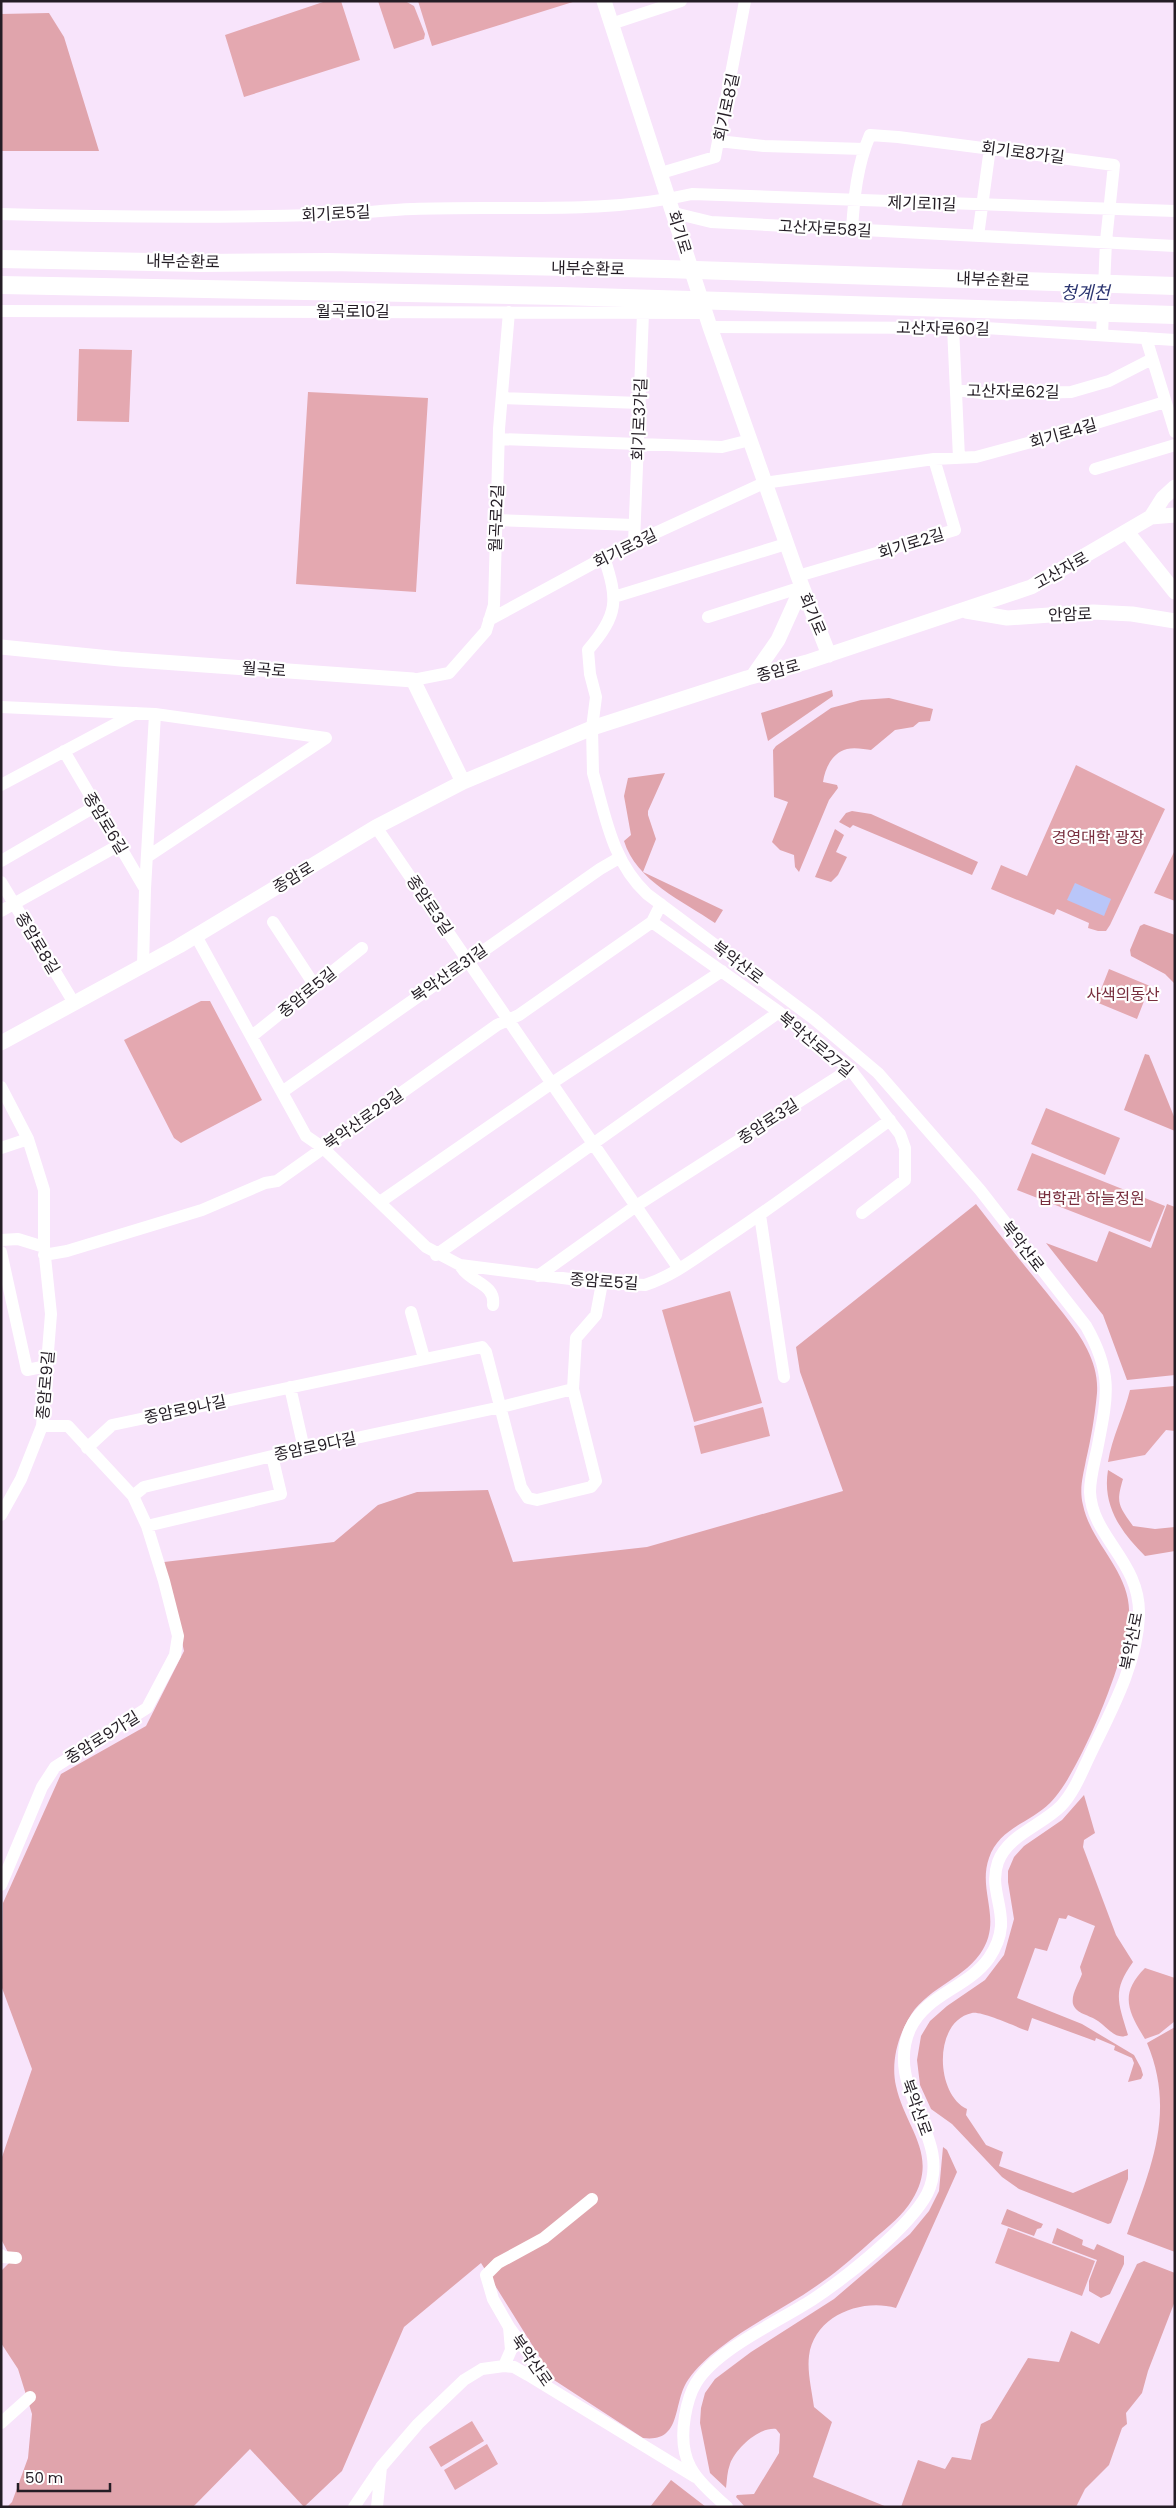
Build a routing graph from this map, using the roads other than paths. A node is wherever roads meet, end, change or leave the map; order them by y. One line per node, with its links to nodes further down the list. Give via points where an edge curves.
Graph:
1 (604, 1): 4 (main road, 회기로)
2 (681, 1): 4 (street)
3 (745, 1): 5 (street, 회기로8길)
4 (612, 24): 8 (main road, 회기로)
5 (718, 141): 6 (street, via 764,146); 8 (street, 회기로8길, via 715,157)
6 (864, 148): 7 (street, 회기로8가길, via 870,135); 9 (street)
7 (990, 148): 10 (street); 12 (street, 회기로8가길, via 1114,165)
8 (661, 173): 11 (main road, 회기로)
9 (854, 200): 10 (street, 제기로11길); 11 (street, 제기로11길, via 692,194); 15 (street)
10 (981, 205): 12 (street, 제기로11길); 16 (street)
11 (672, 206): 14 (street, 회기로5길, via 412,209 317,215 111,217); 15 (street, 고산자로58길, via 711,222); 26 (main road, 회기로)
12 (1109, 209): 13 (street, 제기로11길); 17 (street, 회기로8가길)
13 (1175, 211)
14 (1, 214)
15 (852, 230): 16 (street, 고산자로58길)
16 (978, 236): 17 (street, 고산자로58길)
17 (1106, 246): 18 (street, 고산자로58길); 28 (street, 회기로8가길)
18 (1175, 246)
19 (1, 258): 21 (highway, 내부순환로, via 656,269)
20 (1, 285): 25 (highway, 내부순환로, via 619,298)
21 (1175, 286)
22 (1, 311): 23 (street, 월곡로10길)
23 (509, 312): 24 (street, 월곡로10길); 33 (street, 월곡로2길)
24 (643, 313): 26 (street, 월곡로10길); 35 (street, 회기로3가길)
25 (1175, 315)
26 (708, 320): 27 (street, 고산자로60길); 38 (main road, 회기로)
27 (953, 327): 28 (street, 고산자로60길); 32 (street)
28 (1102, 332): 29 (street, 고산자로60길)
29 (1146, 338): 30 (street, 고산자로60길); 31 (street)
30 (1175, 340)
31 (1152, 359): 32 (street, 고산자로62길, via 1109,381 1068,392 988,394); 34 (street)
32 (956, 390): 41 (street)
33 (502, 398): 35 (street); 37 (street, 월곡로2길)
34 (1165, 402): 36 (street); 41 (street, 회기로4길, via 1057,435 976,457)
35 (640, 403): 39 (street, 회기로3가길)
36 (1175, 432)
37 (499, 439): 39 (street); 48 (street, 월곡로2길)
38 (750, 440): 39 (street, via 726,447); 44 (main road, 회기로)
39 (638, 444): 49 (street, 회기로3가길)
40 (1175, 444): 43 (street)
41 (959, 458): 42 (street, 회기로4길)
42 (934, 459): 44 (street, 회기로4길); 54 (street, 회기로2길, via 954,530)
43 (1095, 469)
44 (764, 483): 51 (street, 회기로3길); 52 (main road, 회기로)
45 (1175, 487): 47 (main road, 고산자로)
46 (1175, 515): 47 (main road, 고산자로)
47 (1151, 517): 50 (main road, 고산자로)
48 (496, 520): 49 (street); 59 (street, 월곡로2길, via 494,606)
49 (634, 525): 51 (street, 회기로3가길)
50 (1127, 532): 55 (main road); 57 (main road, 고산자로, via 1031,587)
51 (634, 543): 53 (street, 회기로3길)
52 (786, 544): 54 (main road, 회기로); 56 (street)
53 (604, 557): 56 (street); 59 (street, 회기로3길)
54 (800, 582): 58 (street); 62 (main road, 회기로); 63 (main road, via 778,640)
55 (1175, 592)
56 (614, 597): 68 (street, via 614,610 603,633 588,650 596,697)
57 (965, 611): 60 (main road, 안암로, via 1007,618 1093,612); 62 (main road, 종암로)
58 (708, 617)
59 (489, 620): 64 (street, 월곡로2길, via 486,631 449,673)
60 (1175, 621)
61 (1, 647): 64 (main road, 월곡로)
62 (829, 654): 63 (main road, 종암로)
63 (753, 676): 68 (main road, 종암로)
64 (413, 680): 70 (main road)
65 (1, 707): 66 (street)
66 (136, 713): 67 (street); 69 (street)
67 (156, 714): 75 (street); 75 (street, via 326,738)
68 (592, 728): 70 (main road, 종암로); 76 (street, 북악산로, via 593,774)
69 (64, 751): 71 (street); 72 (street, 종암로6길)
70 (463, 782): 73 (main road, 종암로)
71 (1, 785)
72 (96, 806): 74 (street, 종암로6길); 77 (street)
73 (376, 827): 85 (main road, 종암로); 87 (street, 종암로3길)
74 (119, 845): 79 (street, 종암로6길); 80 (street)
75 (147, 857): 79 (street)
76 (619, 858): 81 (street, 북악산로, via 635,883); 87 (street, 북악산로31길)
77 (1, 860)
78 (1, 882): 80 (street, 종암로8길)
79 (145, 889): 88 (street)
80 (14, 904): 82 (street); 91 (street, 종암로8길)
81 (660, 904): 84 (street); 144 (street, 북악산로, via 814,1019 878,1073 980,1190 1086,1326 1099,1351 1107,1387 1091,1480 1091,1501 1104,1530 1131,1573 1139,1618 1115,1703 1071,1794 1049,1816 1014,1840 999,1861 996,1884 1002,1917 995,1948 976,1972 928,2005 911,2028 905,2049 905,2072 908,2090 930,2144 933,2170 927,2193 902,2225 854,2269 827,2290 733,2349 702,2375 688,2401 684,2426 684,2447)
82 (1, 911)
83 (274, 922): 90 (street)
84 (652, 922): 89 (street, 북악산로27길); 93 (street, 북악산로29길, via 519,1015)
85 (196, 936): 88 (main road, 종암로); 94 (street, 종암로5길)
86 (362, 948): 90 (street, 종암로5길)
87 (468, 960): 93 (street, 종암로3길); 99 (street, 북악산로31길)
88 (143, 966): 91 (main road, 종암로)
89 (722, 971): 92 (street, 북악산로27길); 97 (street)
90 (315, 986): 94 (street, 종암로5길)
91 (74, 1003): 95 (main road, 종암로)
92 (779, 1012): 96 (street, 북악산로27길); 102 (street)
93 (508, 1019): 97 (street, 종암로3길); 103 (street, 북악산로29길)
94 (252, 1036): 99 (street, 종암로5길)
95 (1, 1043)
96 (850, 1069): 100 (street, 북악산로27길); 106 (street, 종암로3길)
97 (552, 1083): 102 (street, 종암로3길); 105 (street)
98 (1, 1087): 101 (street, 종암로9길)
99 (282, 1092): 103 (street, 종암로5길, via 306,1136)
100 (890, 1120): 107 (street, 북악산로27길, via 904,1142 905,1180); 108 (street, 종암로5길)
101 (28, 1139): 104 (street); 110 (street, 종암로9길, via 44,1190)
102 (593, 1144): 106 (street, 종암로3길); 112 (street)
103 (322, 1147): 105 (street, 종암로5길); 110 (street, 북악산로29길, via 277,1181 265,1182 202,1210 67,1251)
104 (1, 1148)
105 (380, 1202): 112 (street, 종암로5길)
106 (636, 1206): 114 (street, 종암로3길); 115 (street, 종암로3길)
107 (862, 1213)
108 (760, 1215): 114 (street, 종암로5길); 121 (street)
109 (1, 1240): 110 (street, via 18,1240)
110 (44, 1251): 120 (street, 종암로9길, via 51,1314)
111 (1, 1252): 120 (street, via 27,1370)
112 (436, 1254): 113 (street, 종암로5길)
113 (460, 1265): 115 (street, 종암로5길); 117 (street, 종암로5길, via 466,1274 492,1291)
114 (679, 1269): 116 (street, 종암로5길, via 645,1285)
115 (538, 1276): 116 (street, 종암로5길)
116 (602, 1283): 123 (street, via 596,1315 576,1338)
117 (494, 1305)
118 (411, 1312): 119 (street)
119 (424, 1358): 122 (street, 종암로9나길); 124 (street, 종암로9나길, via 484,1348)
120 (47, 1366): 125 (street, 종암로9길)
121 (784, 1377)
122 (290, 1387): 126 (street, 종암로9나길, via 112,1424); 127 (street)
123 (573, 1389): 124 (street, 종암로9다길); 124 (street, via 596,1474 596,1481 591,1487 537,1500 528,1498 520,1486)
124 (501, 1408): 127 (street, 종암로9다길)
125 (42, 1426): 126 (street, 종암로9가길, via 68,1426); 130 (street, 종암로9길, via 21,1479)
126 (87, 1448): 129 (street, 종암로9가길)
127 (304, 1449): 128 (street, 종암로9다길)
128 (272, 1456): 129 (street, 종암로9다길, via 144,1487); 131 (street, via 282,1494)
129 (133, 1496): 131 (street, 종암로9가길)
130 (2, 1513)
131 (147, 1526): 132 (street, 종암로9가길, via 178,1636 175,1655 148,1708 55,1766 42,1787)
132 (1, 1885)
133 (592, 2199): 136 (street, via 544,2238 498,2263 486,2275 493,2298)
134 (1, 2255): 135 (street)
135 (16, 2258)
136 (509, 2327): 137 (street, 북악산로); 139 (street, 북악산로)
137 (524, 2348): 138 (street, 북악산로); 139 (street, via 518,2346)
138 (531, 2359): 139 (street, via 530,2367); 140 (street, 북악산로)
139 (512, 2362): 140 (street); 143 (street, 북악산로, via 482,2368 464,2380 418,2424)
140 (547, 2386): 144 (street, 북악산로)
141 (30, 2397): 142 (street)
142 (2, 2422)
143 (381, 2467): 145 (street, 북악산로); 146 (street)
144 (694, 2477): 147 (street, 북악산로)
145 (354, 2507)
146 (377, 2507)
147 (727, 2507)

